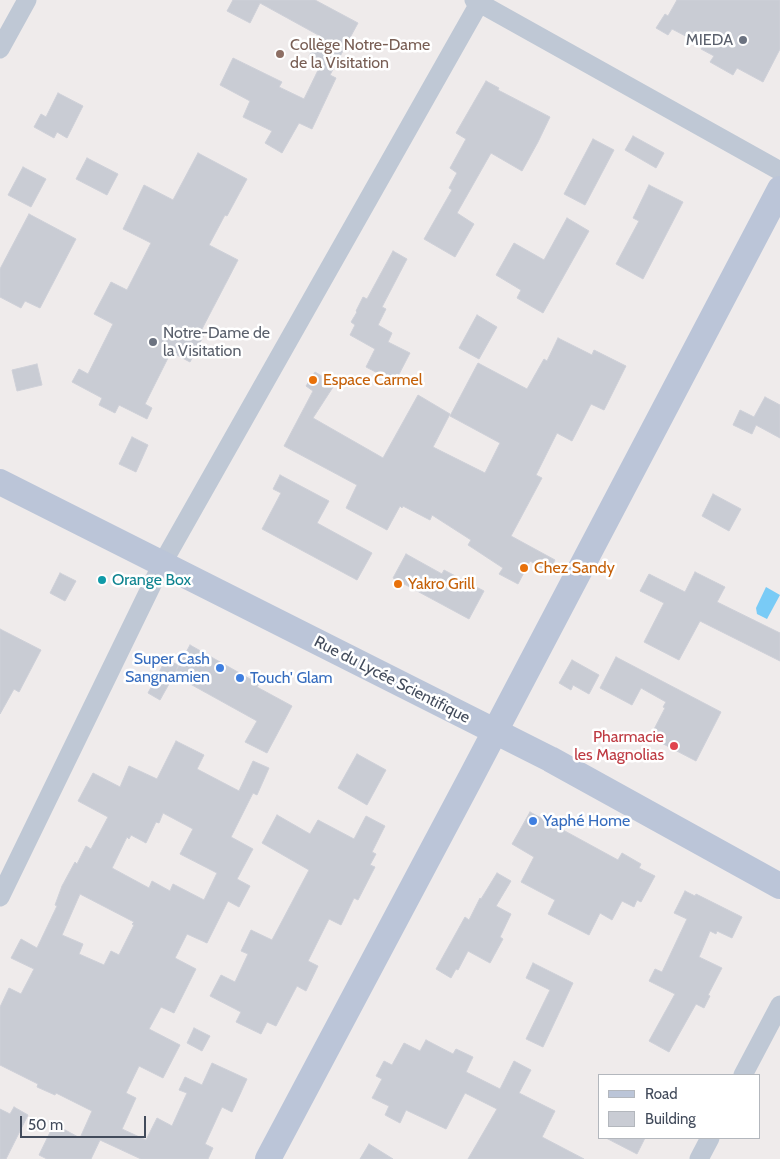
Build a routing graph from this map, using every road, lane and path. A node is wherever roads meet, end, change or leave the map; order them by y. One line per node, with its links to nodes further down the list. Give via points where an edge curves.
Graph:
1 (28, 0): 3 (street)
2 (478, 1): 4 (street); 7 (street)
3 (0, 49)
4 (780, 171)
5 (780, 189): 8 (street)
6 (0, 482): 7 (street, Rue du Lycée Scientifique)
7 (162, 564): 8 (street, Rue du Lycée Scientifique); 10 (street)
8 (495, 732): 9 (street, Rue du Lycée Scientifique); 14 (street)
9 (780, 886)
10 (0, 896)
11 (780, 1005): 12 (street)
12 (744, 1074)
13 (709, 1139): 15 (street)
14 (268, 1159)
15 (699, 1159)

